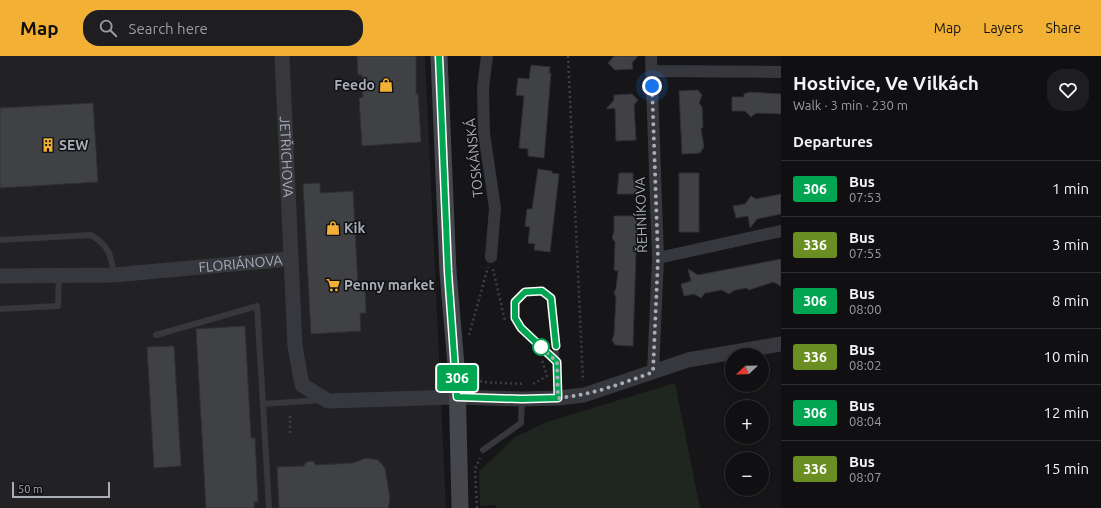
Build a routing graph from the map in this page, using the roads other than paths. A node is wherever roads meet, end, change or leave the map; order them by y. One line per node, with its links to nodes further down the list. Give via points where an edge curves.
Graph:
1 (282, 56): 11 (street, JETŘICHOVA)
2 (439, 56): 20 (main road, via 448,272)
3 (487, 56): 9 (street, TOSKÁNSKÁ, via 483,88 484,133 495,208)
4 (651, 56): 5 (street, ŘEHNÍKOVA)
5 (652, 71): 6 (street); 10 (street, ŘEHNÍKOVA)
6 (781, 72)
7 (781, 231): 10 (street)
8 (0, 240): 13 (lane, via 91,235 103,243 111,256)
9 (491, 257)
10 (658, 258): 19 (street, ŘEHNÍKOVA)
11 (290, 259): 13 (street, FLORIÁNOVA); 23 (street, FLORIÁNOVA, via 295,346 302,385)
12 (58, 275): 13 (street, FLORIÁNOVA); 14 (street, FLORIÁNOVA); 15 (lane, via 58,306)
13 (114, 275)
14 (0, 276)
15 (0, 309)
16 (156, 335): 24 (lane, via 257,306)
17 (781, 344): 19 (street, via 688,360)
18 (557, 362): 18 (lane, via 551,298 542,291 525,292 515,302 515,318 521,328); 21 (lane)
19 (653, 372): 21 (street, via 584,395)
20 (457, 397): 22 (street); 23 (street); 27 (main road)
21 (558, 398): 22 (street)
22 (522, 399): 25 (lane, via 521,423)
23 (327, 400): 24 (lane)
24 (263, 404): 26 (lane)
25 (483, 450)
26 (269, 508)
27 (460, 508)

